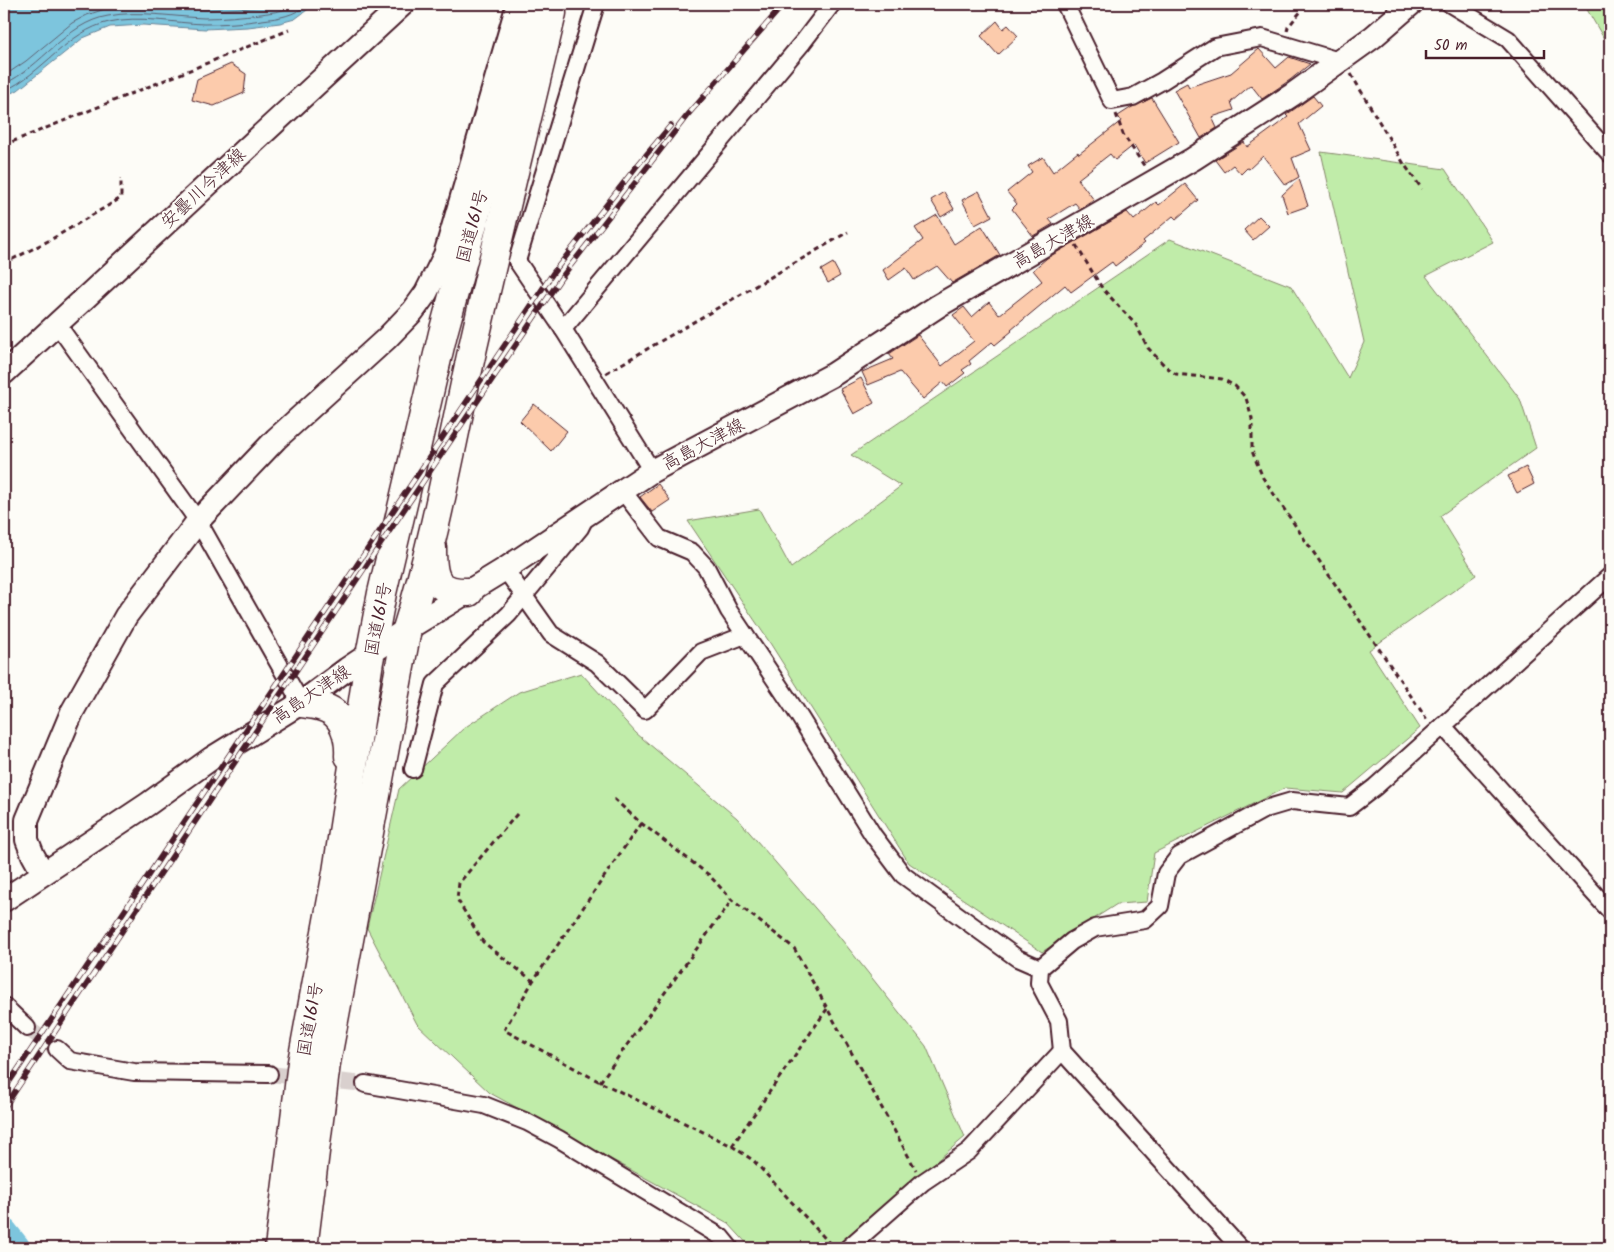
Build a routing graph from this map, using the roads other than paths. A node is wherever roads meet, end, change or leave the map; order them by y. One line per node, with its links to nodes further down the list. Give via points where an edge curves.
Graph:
1 (403, 4): 12 (main road, 安曇川今津線)
2 (518, 4): 18 (main road, via 445,255 426,293 386,339 276,439)
3 (539, 4): 20 (highway, 国道161号, via 490,158 446,324)
4 (554, 4): 19 (highway, 国道161号)
5 (596, 4): 13 (street, via 517,261)
6 (832, 4): 13 (street, via 804,42)
7 (1065, 4): 10 (street, via 1112,101 1133,97 1215,47 1262,38)
8 (1411, 4): 10 (main road, 高島大津線)
9 (1450, 4): 11 (street, via 1508,39)
10 (1339, 61): 15 (main road, 高島大津線, via 1292,95 1155,182 938,306 834,374)
11 (1610, 154)
12 (58, 324): 14 (main road, 安曇川今津線); 18 (street)
13 (564, 329): 15 (street)
14 (4, 373)
15 (652, 471): 16 (main road, 高島大津線)
16 (622, 490): 17 (main road, 高島大津線); 26 (street, via 659,538 692,552 706,567)
17 (586, 515): 21 (main road, 高島大津線); 23 (street, via 580,528)
18 (198, 521): 28 (street); 33 (main road, via 126,616 72,712 27,820 27,840)
19 (432, 534): 24 (highway, via 432,568 443,587 460,592); 25 (highway, 国道161号)
20 (388, 567): 25 (highway, via 401,590); 27 (highway, 国道161号)
21 (505, 569): 23 (street); 24 (main road, 高島大津線)
22 (1610, 576): 29 (street)
23 (524, 595): 26 (street, via 551,634 597,663 645,710 701,652); 30 (street, via 435,684)
24 (458, 598): 25 (highway, via 436,605); 27 (main road, 高島大津線)
25 (415, 602): 27 (highway, 国道161号)
26 (745, 635): 36 (street, via 873,835 904,875 1016,958)
27 (381, 656): 28 (main road, 高島大津線); 31 (highway, 国道161号); 32 (highway, via 349,834); 44 (highway, 国道161号, via 358,889 326,1063)
28 (301, 703): 31 (highway, via 328,708 346,729 349,752); 33 (main road, 高島大津線, via 212,758)
29 (1439, 729): 35 (street); 36 (street, via 1349,807 1292,802 1265,809 1178,856 1166,873 1160,906 1145,920 1095,928 1072,941)
30 (413, 769)
31 (346, 804): 32 (highway, 国道161号)
32 (336, 872): 43 (highway, 国道161号, via 302,1062)
33 (43, 873): 34 (main road, 高島大津線)
34 (4, 900)
35 (1610, 911)
36 (1040, 968): 40 (street, via 1039,983 1059,1021)
37 (4, 1006): 38 (street)
38 (27, 1028)
39 (57, 1049): 41 (street, via 70,1061 134,1072)
40 (1062, 1051): 46 (street, via 969,1152 923,1182); 47 (street)
41 (269, 1074)
42 (365, 1084): 45 (street, via 484,1105 527,1122 721,1237)
43 (279, 1248)
44 (303, 1248)
45 (730, 1248)
46 (848, 1248)
47 (1240, 1248)

